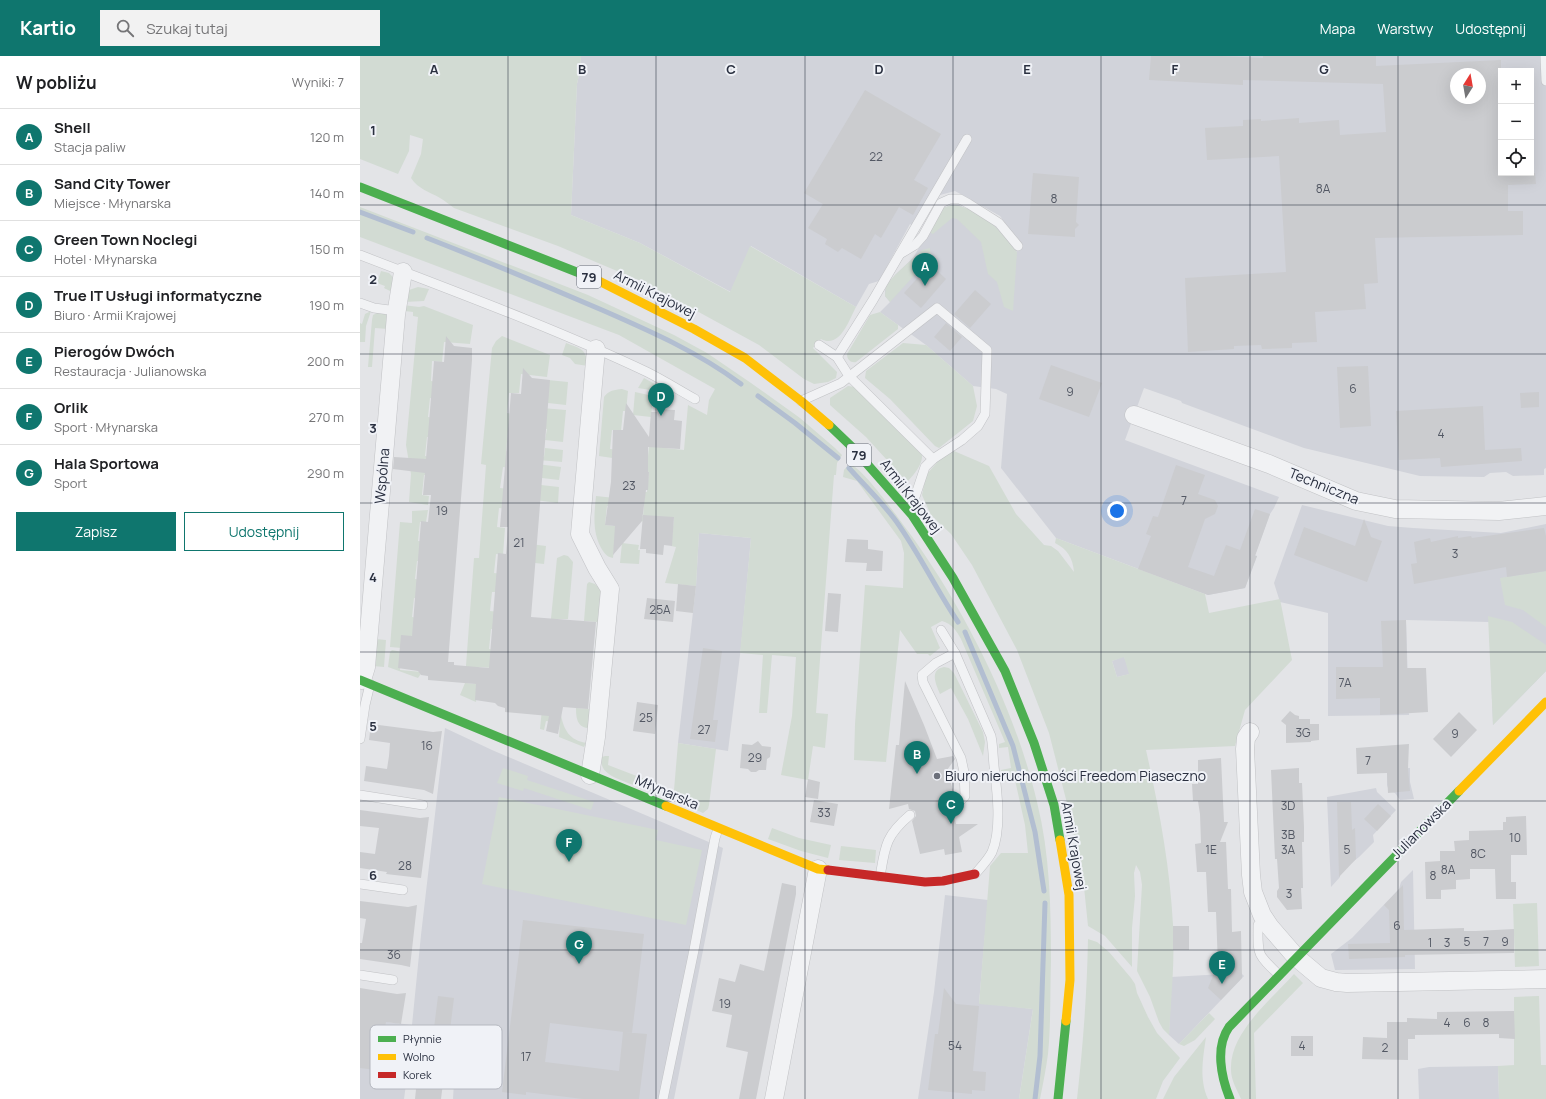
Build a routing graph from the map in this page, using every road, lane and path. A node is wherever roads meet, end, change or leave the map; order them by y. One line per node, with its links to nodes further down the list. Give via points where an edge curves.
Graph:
1 (1545, 56): 2 (lane)
2 (1546, 81)
3 (967, 139): 7 (lane)
4 (360, 187): 16 (main road, Armii Krajowej / 79, via 598,280 745,358)
5 (1018, 246): 7 (lane, via 999,223 960,199 950,199 941,203 915,245)
6 (360, 255): 8 (lane)
7 (899, 255): 13 (lane)
8 (403, 272): 10 (street, Wspólna); 12 (lane)
9 (360, 303): 10 (lane)
10 (397, 311): 23 (street, Wspólna)
11 (819, 345): 13 (lane)
12 (596, 349): 15 (lane, via 649,373); 27 (street, via 580,534 610,589)
13 (837, 357): 14 (lane)
14 (849, 376): 16 (lane, via 829,389); 18 (lane); 18 (lane, via 937,308 987,350 985,414 978,426)
15 (695, 399)
16 (800, 401): 20 (main road, Armii Krajowej / 79, via 853,448)
17 (1134, 415): 19 (street, Techniczna, via 1269,464 1356,501 1403,509 1499,510)
18 (933, 459): 20 (lane, via 921,476)
19 (1546, 506)
20 (912, 515): 46 (main road, Armii Krajowej / 79, via 953,578 1005,671 1034,743 1054,805 1069,895 1070,980)
21 (942, 630): 22 (lane)
22 (955, 654): 30 (lane, via 936,663 922,675 964,772 965,796); 34 (lane, via 991,736 994,749 997,828 992,851)
23 (364, 681): 26 (lane, via 365,705); 27 (main road, Młynarska)
24 (1546, 702): 39 (main road, Julianowska)
25 (1250, 732): 38 (street, via 1244,749 1251,875 1256,902)
26 (360, 739)
27 (590, 775): 32 (main road, Młynarska)
28 (360, 795): 29 (lane)
29 (423, 805)
30 (951, 806)
31 (910, 815): 35 (lane, via 888,839)
32 (718, 829): 33 (main road, Młynarska); 44 (lane, via 714,838)
33 (818, 869): 35 (main road, Młynarska); 45 (street)
34 (975, 874): 35 (main road, Młynarska, via 926,882)
35 (880, 877)
36 (360, 884): 37 (lane)
37 (404, 890)
38 (1265, 920): 39 (street); 40 (lane, via 1258,925 1258,952)
39 (1296, 957): 40 (main road, Julianowska); 42 (street, via 1321,978 1347,983)
40 (1279, 974): 47 (main road, Julianowska, via 1233,1022 1225,1034 1221,1052 1221,1076)
41 (360, 975): 43 (lane)
42 (1546, 979)
43 (392, 980)
44 (663, 1099)
45 (774, 1099)
46 (1058, 1099)
47 (1230, 1099)

